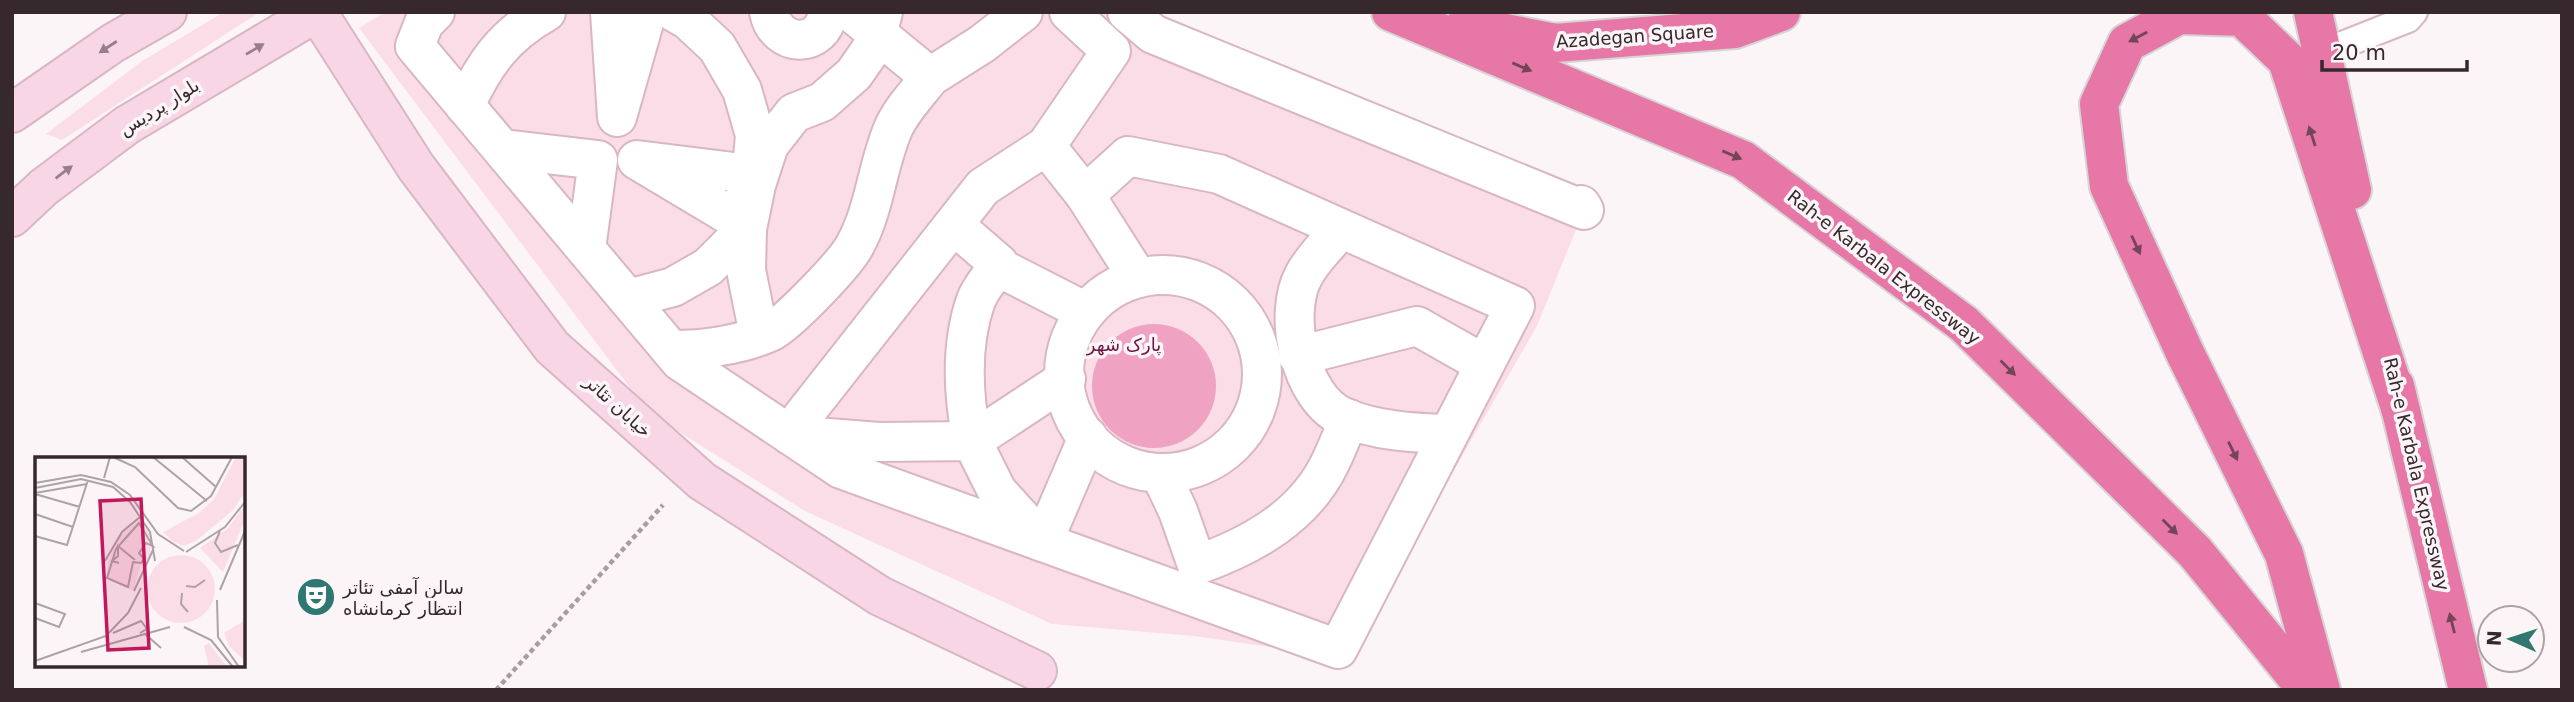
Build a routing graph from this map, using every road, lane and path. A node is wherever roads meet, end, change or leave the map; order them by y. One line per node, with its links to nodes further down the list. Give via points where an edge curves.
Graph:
1 (167, 12): 22 (street, one-way to 22, via 113,43)
2 (317, 12): 31 (street, بلوار پردیس, one-way to 2, via 127,125); 57 (street, خیابان تئاتر, via 416,167 552,347)
3 (435, 12): 21 (street, via 424,23 415,46)
4 (546, 12): 21 (street, via 505,41 480,73)
5 (610, 12): 23 (street)
6 (647, 12): 23 (street)
7 (674, 12): 28 (street, via 717,47 742,90 755,135)
8 (769, 12): 9 (street, via 774,28 800,40 818,33)
9 (828, 12)
10 (1023, 12): 20 (street)
11 (1069, 12): 24 (street, via 1111,51)
12 (1128, 12): 30 (street, via 1153,34 1584,210)
13 (1391, 12): 63 (highway, Rah-e Karbala Expressway, one-way to 63, via 1743,160 1964,324 2195,552)
14 (1405, 12): 15 (highway, Azadegan Square, via 1555,43 1735,29)
15 (1781, 12)
16 (2312, 12): 19 (highway, Rah-e Karbala Expressway)
17 (2414, 12): 19 (lane, via 2409,19)
18 (871, 19): 20 (street); 44 (street, via 874,45 854,74 822,102 794,113 769,145 747,229 746,270)
19 (2322, 53): 51 (highway, Rah-e Karbala Expressway)
20 (930, 76): 44 (street, via 894,126 855,246 826,282 772,332)
21 (466, 106): 25 (street)
22 (12, 113)
23 (617, 118): 26 (street, via 595,132 592,148); 27 (street, via 631,124 640,137)
24 (1046, 146): 29 (street); 33 (street, via 983,187)
25 (502, 149): 26 (street); 35 (street)
26 (597, 160): 27 (street, via 615,170); 35 (street)
27 (637, 160): 28 (street); 32 (street)
28 (750, 174): 32 (street)
29 (1085, 195): 34 (street, via 1128,156 1219,174); 39 (street)
30 (1581, 205)
31 (12, 217)
32 (739, 220): 40 (street, via 735,240 708,267 673,287)
33 (955, 226): 36 (street); 54 (street)
34 (1341, 229): 37 (street); 38 (street)
35 (586, 248): 40 (street)
36 (998, 267): 41 (street); 56 (street, via 977,298 968,333 965,390)
37 (1438, 272): 43 (street); 47 (street, via 1515,306)
38 (1303, 275): 42 (street); 46 (street, via 1294,314)
39 (1138, 278): 41 (street, via 1115,286); 42 (street, via 1179,275 1209,285 1235,304)
40 (628, 299): 45 (street)
41 (1086, 312): 48 (street, via 1073,333 1064,365)
42 (1245, 320): 49 (street, via 1255,332 1262,365)
43 (1417, 326): 46 (street); 47 (street)
44 (760, 335): 45 (street, via 730,344)
45 (671, 350): 54 (street, via 680,362)
46 (1298, 356): 50 (street)
47 (1484, 364): 53 (street)
48 (1066, 379): 55 (street, via 1066,397); 56 (street)
49 (1260, 390): 50 (street); 58 (street, via 1245,430 1222,454 1193,469)
50 (1315, 391): 52 (street)
51 (2401, 411): 64 (highway, one-way to 64, via 2287,60 2242,17 2179,15 2127,43 2099,104 2109,186 2284,554); 65 (highway, Rah-e Karbala Expressway, one-way to 51)
52 (1349, 419): 53 (street); 60 (street, via 1309,496 1279,525)
53 (1448, 434): 60 (street, via 1338,649)
54 (790, 435): 56 (street, via 879,442); 59 (street, via 841,469)
55 (1088, 437): 58 (street, via 1100,451 1129,467); 59 (street)
56 (972, 441): 59 (street, via 997,491)
57 (692, 473): 61 (street, خیابان تئاتر, via 880,596); 62 (path)
58 (1160, 473): 60 (street, via 1178,511)
59 (1043, 542): 60 (street)
60 (1201, 583)
61 (1037, 671)
62 (496, 690)
63 (2307, 690)
64 (2321, 690)
65 (2469, 690)

